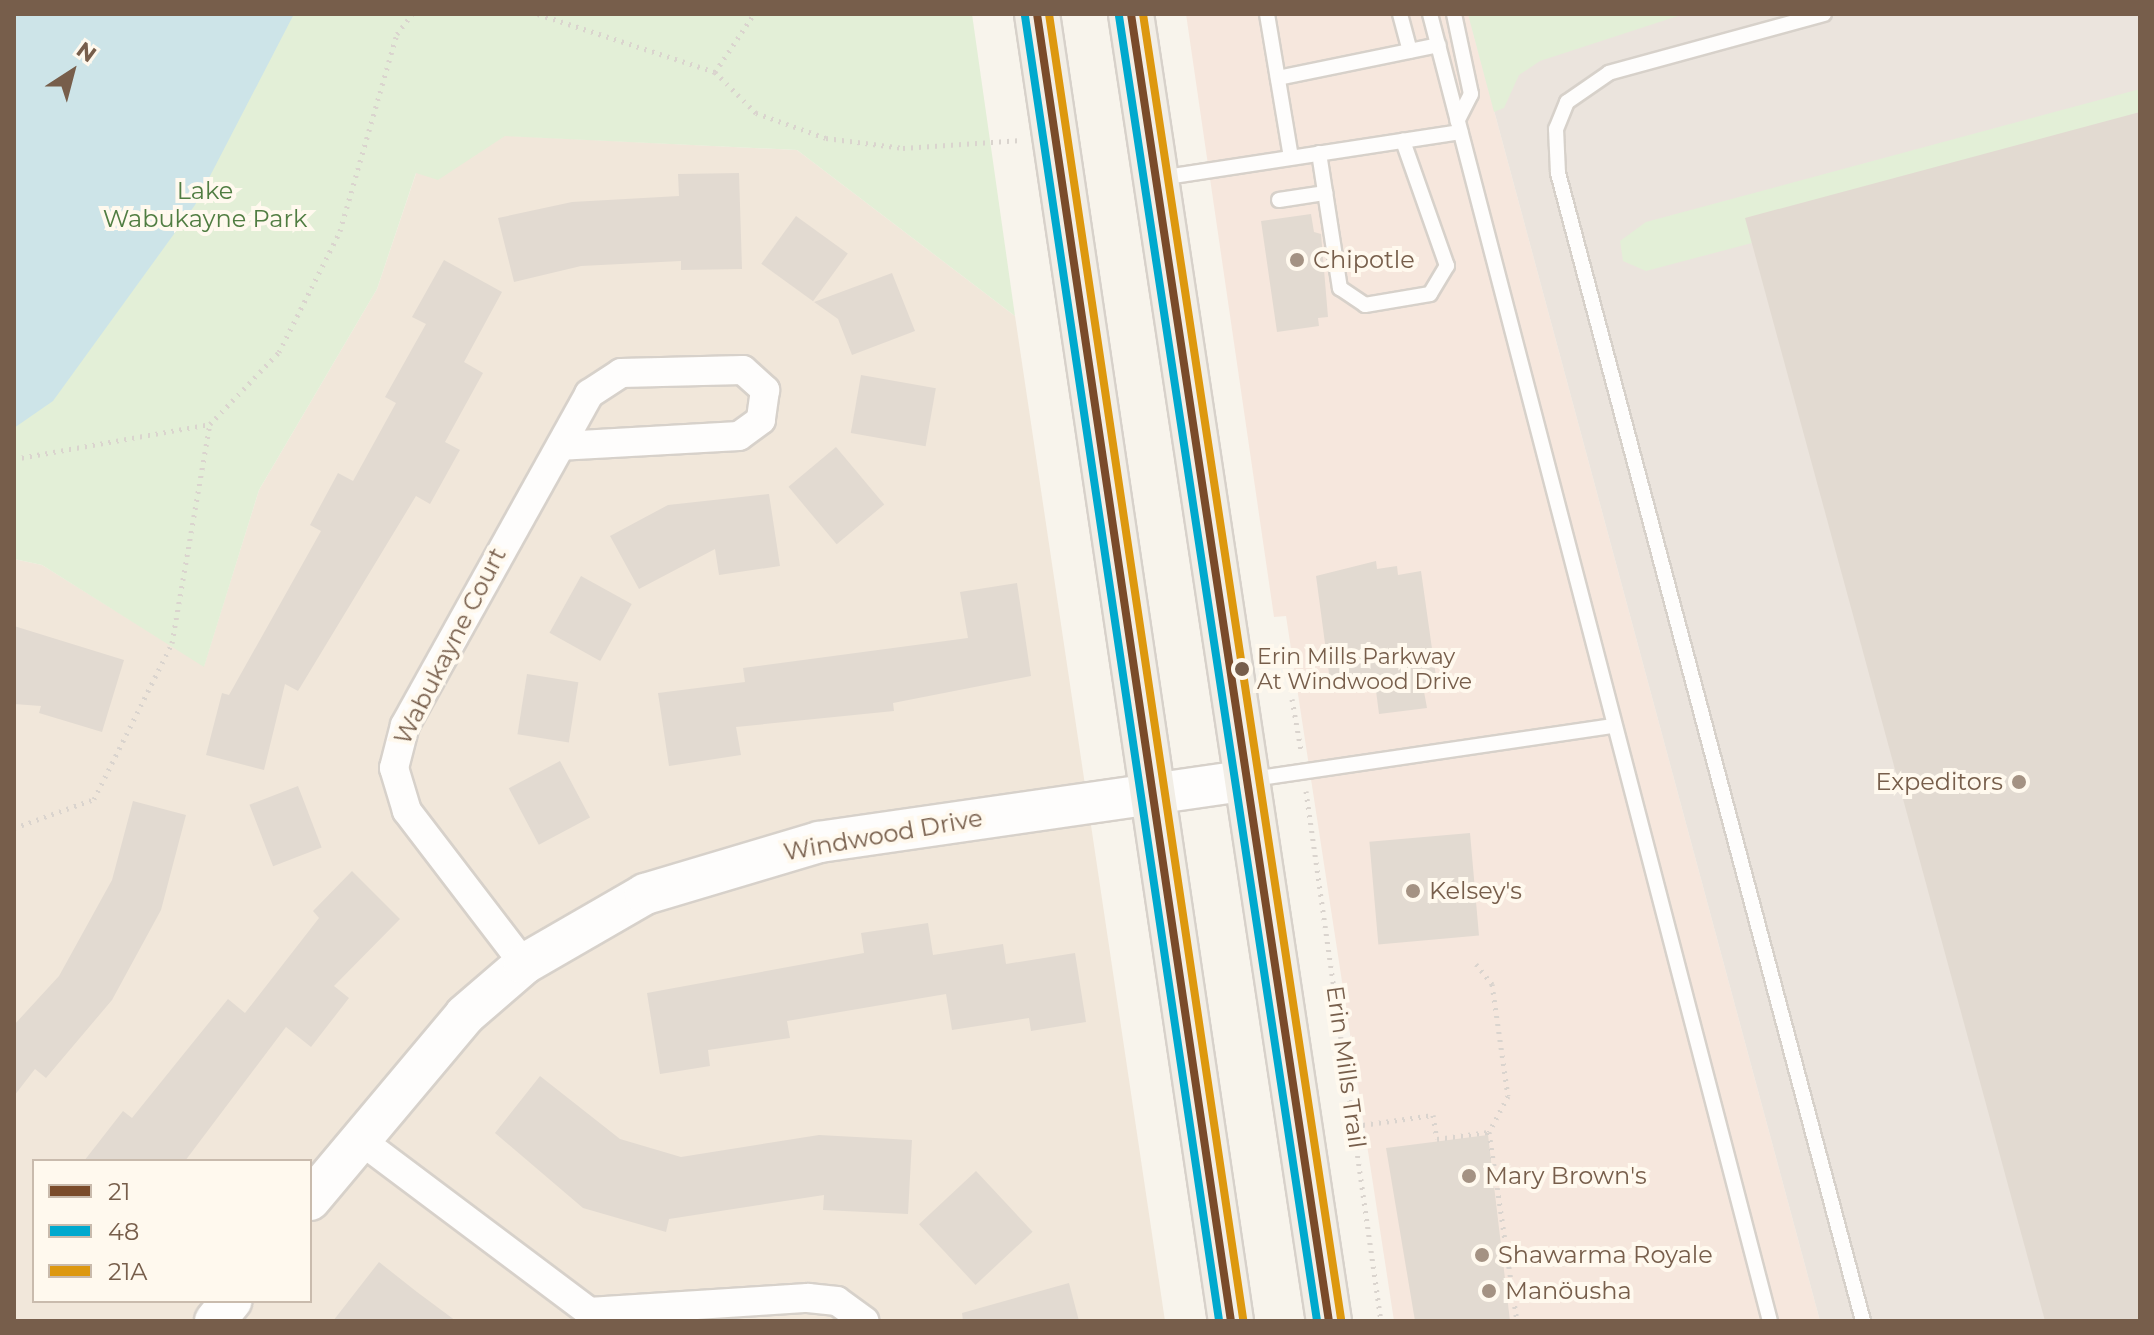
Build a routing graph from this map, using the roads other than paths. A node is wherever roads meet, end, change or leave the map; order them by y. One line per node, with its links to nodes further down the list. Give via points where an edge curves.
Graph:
1 (1037, 14): 21 (main road)
2 (1131, 14): 15 (main road)
3 (1267, 14): 10 (lane)
4 (1400, 14): 9 (lane)
5 (1430, 14): 8 (lane)
6 (1454, 14): 11 (lane, via 1471,94)
7 (1824, 14): 31 (lane, via 1609,73 1567,102 1556,129 1558,173)
8 (1439, 45): 9 (lane); 11 (lane)
9 (1410, 51): 10 (lane)
10 (1278, 78): 14 (lane)
11 (1459, 126): 12 (lane); 19 (lane)
12 (1403, 141): 13 (lane); 16 (lane, via 1413,184 1444,248 1443,283 1430,294 1365,305 1351,299 1340,288)
13 (1319, 153): 14 (lane); 16 (lane)
14 (1291, 157): 15 (lane)
15 (1156, 178): 20 (main road)
16 (1325, 193): 17 (lane)
17 (1279, 200)
18 (562, 446): 18 (street, Wabukayne Court, via 739,436 761,420 765,390 743,370 621,373 589,394); 22 (street, Wabukayne Court, via 405,725 394,768 407,811)
19 (1613, 726): 20 (lane); 30 (lane)
20 (1247, 780): 21 (street, Windwood Drive); 29 (main road)
21 (1152, 793): 22 (street, Windwood Drive, via 819,842 708,871 645,894); 28 (main road)
22 (524, 964): 23 (street, Windwood Drive, via 437,1043)
23 (359, 1139): 24 (street, Windwood Drive); 27 (street, via 589,1312 808,1298 837,1301)
24 (312, 1198)
25 (229, 1303): 26 (street)
26 (215, 1321)
27 (865, 1321)
28 (1231, 1321)
29 (1329, 1321)
30 (1770, 1321)
31 (1863, 1321)

